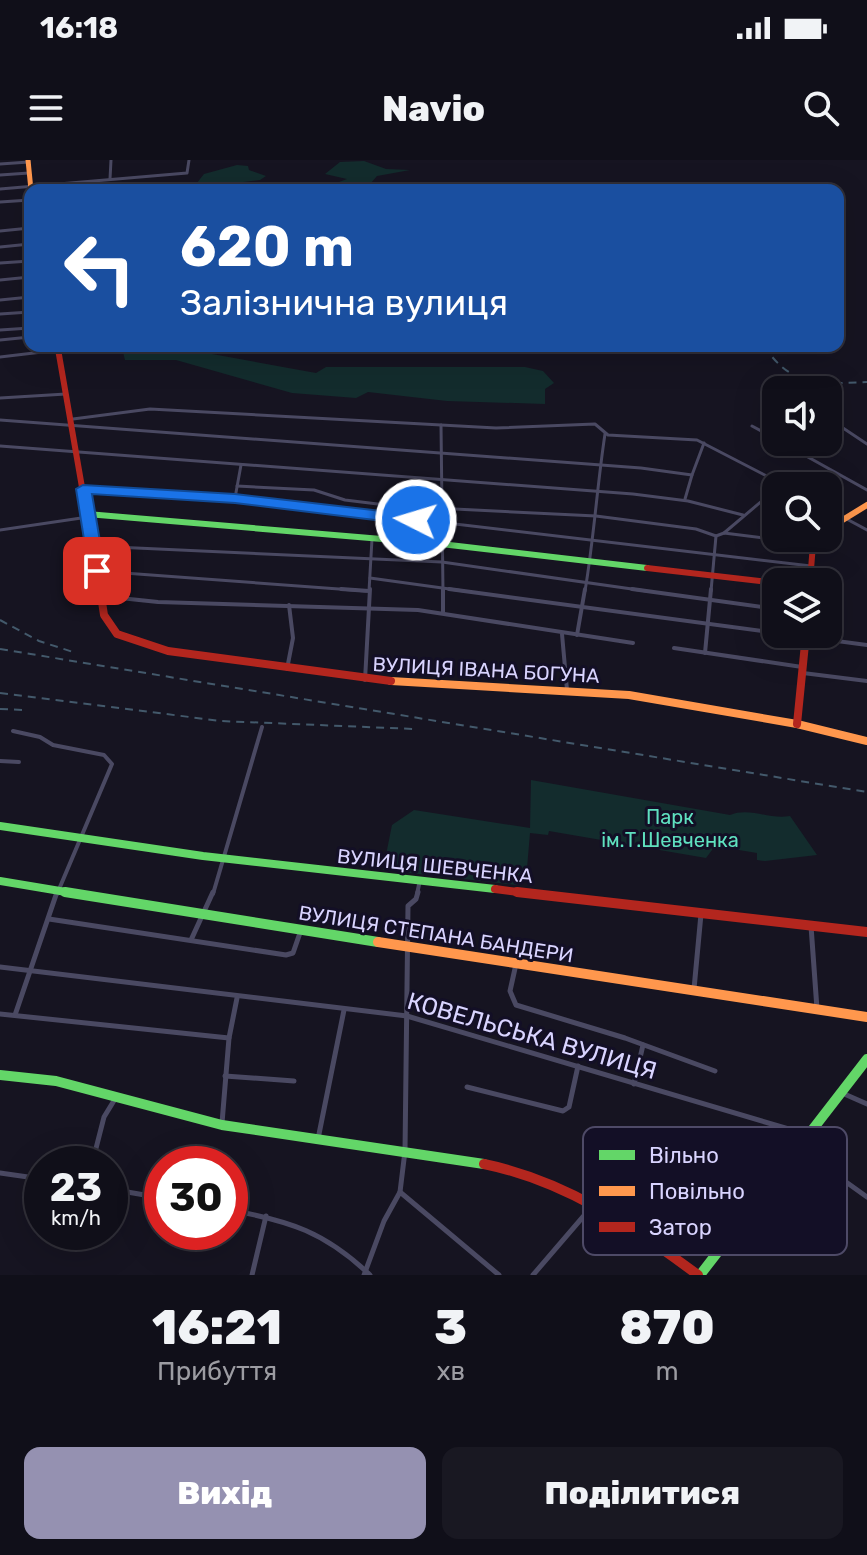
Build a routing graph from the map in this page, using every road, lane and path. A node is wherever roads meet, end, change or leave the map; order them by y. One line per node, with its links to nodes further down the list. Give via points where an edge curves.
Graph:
1 (111, 160): 7 (street)
2 (189, 160): 7 (street, via 187,173)
3 (28, 161): 4 (street); 5 (street)
4 (0, 164)
5 (29, 173): 6 (street); 8 (street)
6 (0, 175)
7 (110, 179): 9 (street)
8 (30, 184)
9 (66, 184)
10 (24, 188): 11 (street)
11 (0, 189)
12 (24, 200): 13 (street)
13 (0, 202)
14 (24, 229): 15 (street)
15 (0, 231)
16 (24, 245): 17 (street)
17 (0, 247)
18 (24, 261): 19 (street)
19 (0, 263)
20 (24, 278): 21 (street)
21 (0, 280)
22 (24, 298): 23 (street)
23 (0, 300)
24 (24, 312): 25 (street)
25 (0, 314)
26 (24, 328): 27 (street)
27 (0, 330)
28 (24, 338): 29 (street)
29 (0, 340)
30 (32, 352): 32 (street)
31 (59, 352): 33 (street)
32 (0, 357)
33 (66, 394): 34 (street); 36 (street)
34 (0, 398)
35 (0, 420): 36 (street)
36 (73, 422): 37 (street, via 150,409); 45 (street); 46 (street)
37 (441, 425): 41 (street, via 595,424); 46 (street)
38 (752, 426): 40 (street)
39 (842, 429): 43 (street)
40 (762, 432)
41 (605, 434): 42 (street); 49 (street)
42 (704, 443): 50 (street); 51 (street)
43 (867, 444)
44 (0, 446): 45 (street)
45 (79, 452): 48 (street); 54 (street)
46 (439, 453): 49 (street); 52 (street)
47 (805, 456): 55 (street)
48 (241, 465): 52 (street); 53 (street)
49 (600, 465): 50 (street); 56 (street)
50 (692, 475): 58 (street)
51 (762, 475)
52 (439, 477): 56 (street); 61 (street)
53 (237, 486): 57 (street); 61 (street, via 314,490 358,502)
54 (83, 489): 57 (street); 62 (street)
55 (867, 490)
56 (596, 492): 58 (street); 64 (street)
57 (235, 498): 66 (street)
58 (685, 499): 63 (street)
59 (762, 500): 63 (street)
60 (867, 505): 65 (street)
61 (440, 509): 64 (street); 66 (street)
62 (88, 515): 67 (street); 72 (street); 75 (street)
63 (743, 515): 69 (street)
64 (596, 516): 70 (street); 73 (street)
65 (844, 517): 68 (street)
66 (440, 522): 73 (street); 74 (street)
67 (0, 530)
68 (867, 530)
69 (724, 533): 70 (street); 71 (street)
70 (716, 536): 77 (street)
71 (762, 536)
72 (372, 539): 74 (street); 78 (street)
73 (594, 539): 77 (street); 79 (street)
74 (441, 544): 79 (street); 80 (street)
75 (93, 546): 78 (street); 82 (street)
76 (814, 552): 81 (street)
77 (714, 554): 81 (street); 83 (street)
78 (370, 557): 80 (street); 84 (street)
79 (590, 560): 83 (street); 86 (street)
80 (442, 562): 86 (street); 87 (street)
81 (811, 566)
82 (97, 571): 88 (street); 89 (street)
83 (712, 576): 85 (street); 90 (street)
84 (370, 578): 87 (street); 88 (street)
85 (762, 581)
86 (586, 582): 90 (street); 94 (street)
87 (441, 588): 94 (street); 95 (street)
88 (369, 591): 92 (street)
89 (101, 596): 91 (street); 106 (street, ВУЛИЦЯ ІВАНА БОГУНА, via 108,625 117,634 168,651)
90 (710, 600): 93 (street); 96 (street)
91 (289, 605): 92 (street); 106 (street, via 293,638)
92 (369, 607): 95 (street); 108 (street)
93 (762, 607)
94 (582, 608): 96 (street); 99 (street)
95 (443, 613): 98 (street)
96 (708, 625): 97 (street); 105 (street)
97 (762, 631)
98 (562, 634): 99 (street); 110 (street)
99 (577, 635): 101 (street)
100 (842, 641): 102 (street)
101 (633, 643)
102 (867, 645)
103 (674, 648): 105 (street)
104 (805, 648): 107 (street)
105 (705, 653): 107 (street)
106 (287, 669): 108 (street, ВУЛИЦЯ ІВАНА БОГУНА)
107 (803, 670): 109 (street); 111 (street)
108 (365, 680): 110 (street, ВУЛИЦЯ ІВАНА БОГУНА)
109 (867, 681)
110 (567, 690): 111 (street, ВУЛИЦЯ ІВАНА БОГУНА, via 631,695)
111 (797, 724): 114 (street, ВУЛИЦЯ ІВАНА БОГУНА)
112 (262, 727): 119 (street)
113 (13, 731): 118 (street, via 110,759)
114 (867, 741)
115 (0, 761): 116 (street)
116 (19, 762)
117 (0, 826): 118 (street, ВУЛИЦЯ ШЕВЧЕНКА)
118 (79, 840): 119 (street, ВУЛИЦЯ ШЕВЧЕНКА); 122 (street)
119 (224, 858): 120 (street, ВУЛИЦЯ ШЕВЧЕНКА); 124 (street)
120 (420, 880): 123 (street, ВУЛИЦЯ ШЕВЧЕНКА); 130 (street, via 416,899 408,906)
121 (0, 881): 122 (street, ВУЛИЦЯ СТЕПАНА БАНДЕРИ)
122 (58, 890): 124 (street, ВУЛИЦЯ СТЕПАНА БАНДЕРИ); 125 (street)
123 (701, 912): 126 (street, ВУЛИЦЯ ШЕВЧЕНКА); 134 (street)
124 (202, 914): 127 (street, ВУЛИЦЯ СТЕПАНА БАНДЕРИ); 129 (street)
125 (49, 918): 129 (street); 133 (street)
126 (811, 924): 128 (street, ВУЛИЦЯ ШЕВЧЕНКА); 137 (street)
127 (301, 928): 129 (street, via 293,953 286,955); 130 (street, ВУЛИЦЯ СТЕПАНА БАНДЕРИ)
128 (867, 932)
129 (191, 940)
130 (408, 946): 131 (street, ВУЛИЦЯ СТЕПАНА БАНДЕРИ); 140 (street)
131 (516, 964): 134 (street, ВУЛИЦЯ СТЕПАНА БАНДЕРИ); 143 (street, via 510,990 516,1005)
132 (0, 967): 133 (street, КОВЕЛЬСЬКА ВУЛИЦЯ)
133 (32, 970): 135 (street, КОВЕЛЬСЬКА ВУЛИЦЯ); 139 (street)
134 (693, 993): 137 (street, ВУЛИЦЯ СТЕПАНА БАНДЕРИ)
135 (237, 998): 136 (street, КОВЕЛЬСЬКА ВУЛИЦЯ); 142 (street)
136 (344, 1010): 140 (street, КОВЕЛЬСЬКА ВУЛИЦЯ); 158 (street)
137 (817, 1010): 141 (street, ВУЛИЦЯ СТЕПАНА БАНДЕРИ)
138 (0, 1014): 139 (street)
139 (15, 1015): 142 (street)
140 (407, 1016): 145 (street, КОВЕЛЬСЬКА ВУЛИЦЯ); 160 (street)
141 (867, 1017)
142 (229, 1038): 148 (street)
143 (643, 1045): 146 (street); 150 (street)
144 (867, 1059): 152 (street)
145 (578, 1066): 150 (street, КОВЕЛЬСЬКА ВУЛИЦЯ); 151 (street, via 569,1107 563,1111)
146 (715, 1071)
147 (0, 1075): 153 (street, via 56,1081)
148 (225, 1076): 149 (street); 155 (street)
149 (294, 1081)
150 (634, 1084): 156 (street, КОВЕЛЬСЬКА ВУЛИЦЯ)
151 (467, 1087)
152 (842, 1093): 154 (street); 157 (street)
153 (116, 1098): 155 (street); 159 (street, via 104,1117)
154 (867, 1104)
155 (222, 1125): 158 (street)
156 (780, 1127)
157 (817, 1127)
158 (318, 1139): 160 (street)
159 (97, 1146)
160 (405, 1151): 164 (street); 166 (street, via 507,1167)
161 (0, 1173): 162 (street)
162 (24, 1176)
163 (847, 1183): 165 (street)
164 (400, 1192): 172 (street); 174 (street)
165 (867, 1197)
166 (583, 1199)
167 (248, 1213): 168 (street)
168 (266, 1216): 172 (street, via 324,1233); 173 (street)
169 (583, 1217): 175 (street)
170 (672, 1255): 176 (street)
171 (715, 1255): 176 (street)
172 (366, 1273)
173 (252, 1275)
174 (499, 1275)
175 (533, 1275)
176 (699, 1275)

